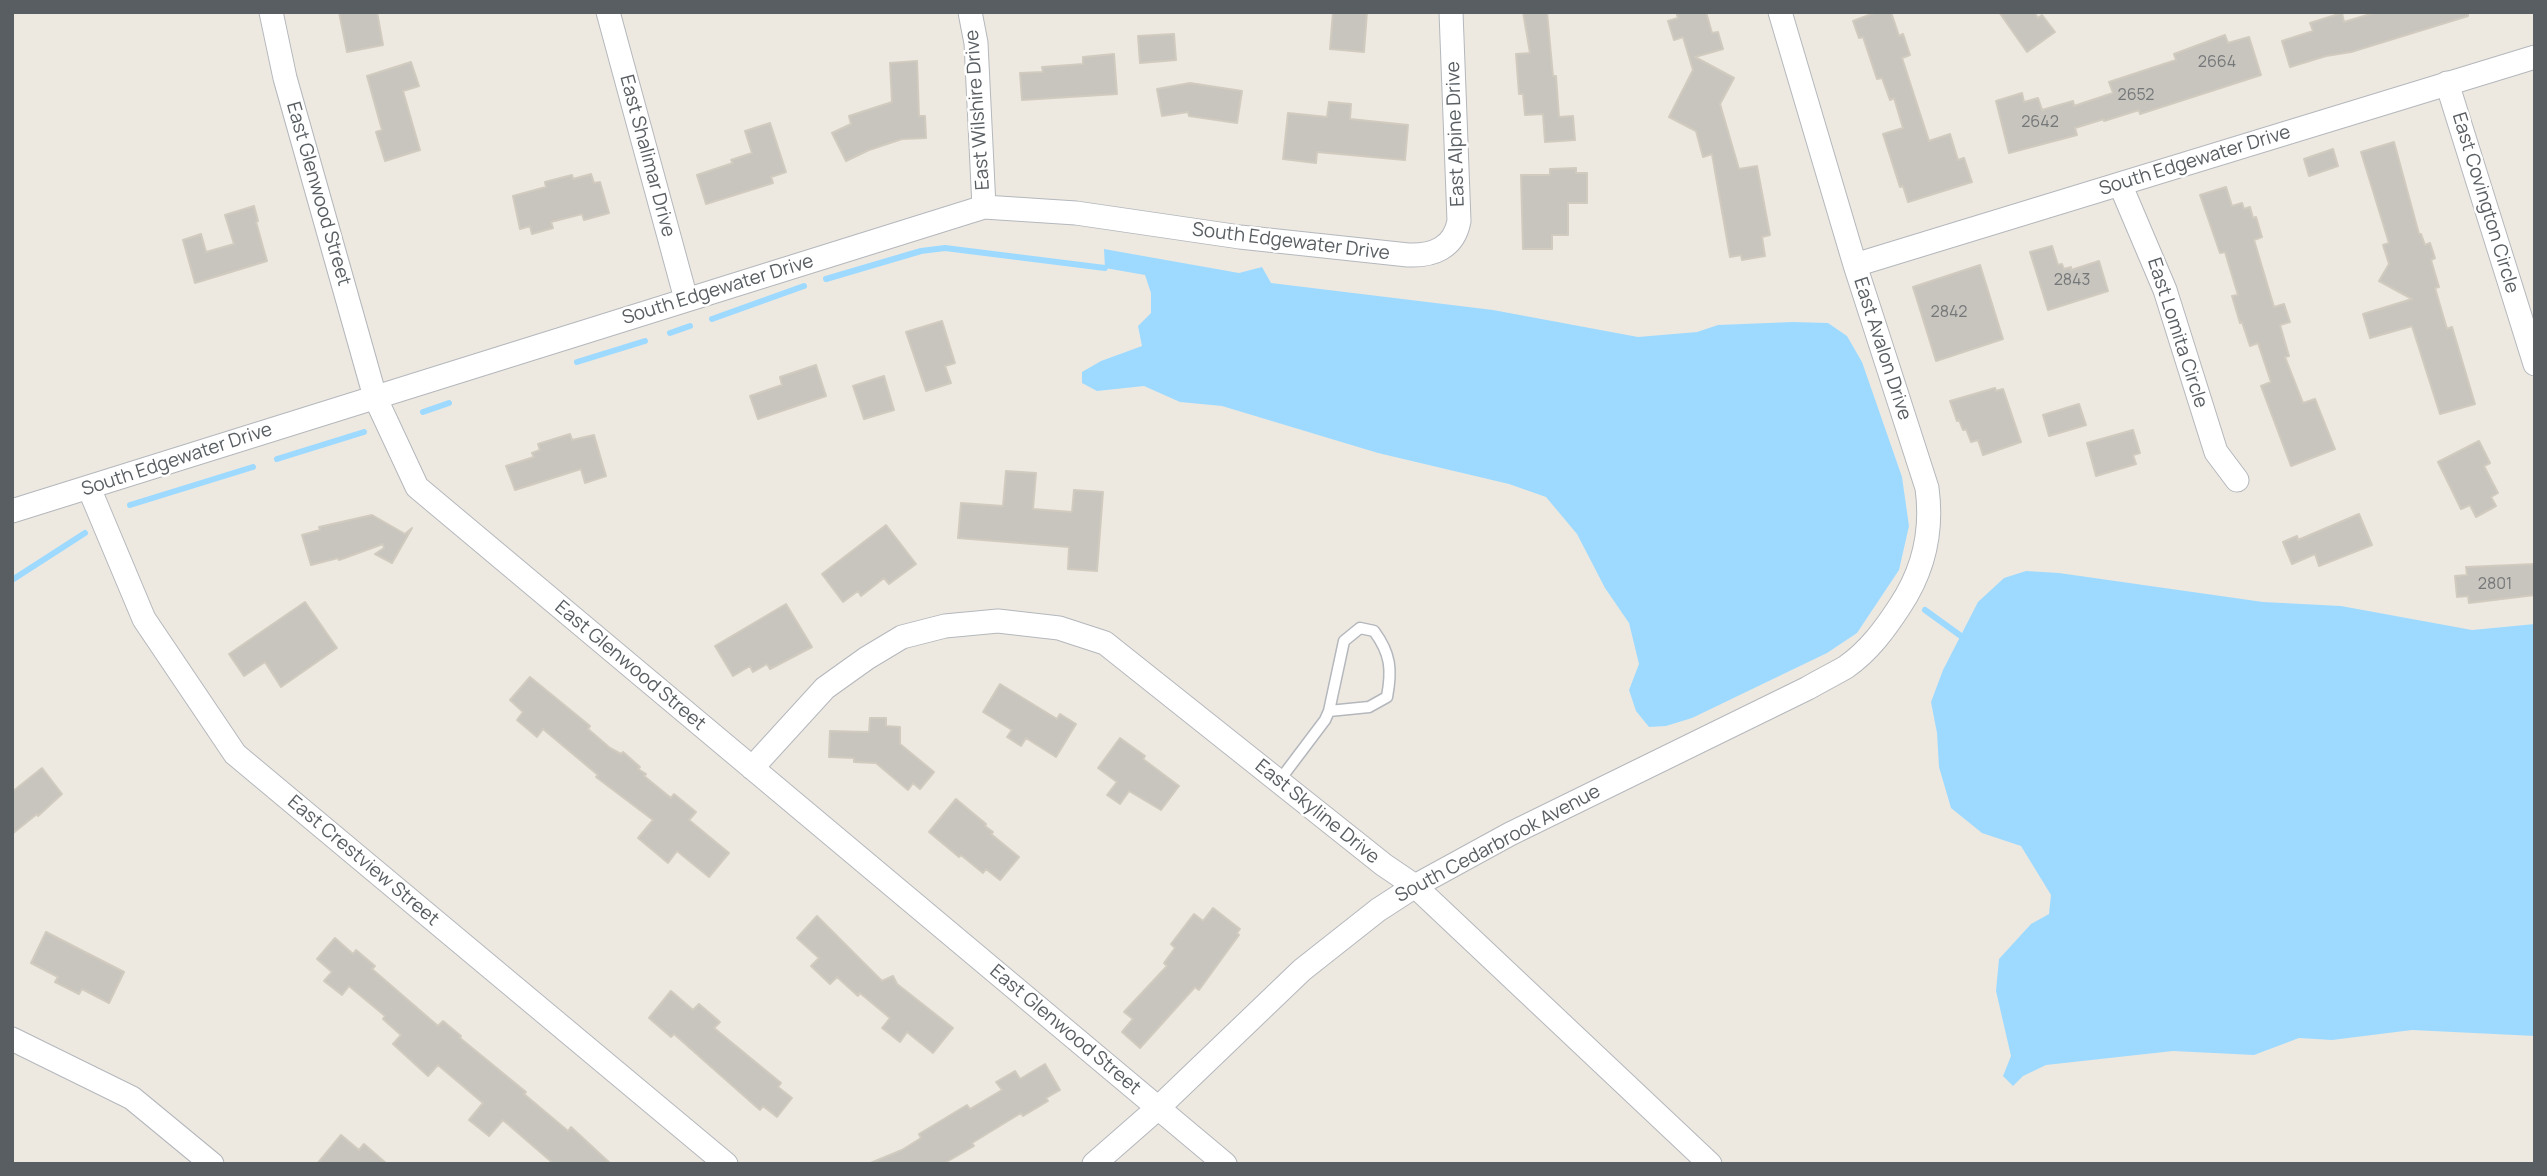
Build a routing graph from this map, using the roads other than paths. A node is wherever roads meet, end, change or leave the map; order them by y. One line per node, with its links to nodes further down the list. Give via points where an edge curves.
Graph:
1 (271, 12): 14 (street, East Glenwood Street, via 285,78)
2 (608, 12): 12 (street, East Shalimar Drive)
3 (970, 12): 9 (street, East Wilshire Drive, via 976,43)
4 (1451, 12): 10 (street, East Alpine Drive, via 1458,222 1454,237)
5 (1780, 12): 11 (street, East Avalon Drive)
6 (2535, 57): 7 (street, South Edgewater Drive)
7 (2447, 83): 8 (street, South Edgewater Drive); 13 (street, East Covington Circle)
8 (2120, 184): 11 (street, South Edgewater Drive); 15 (street, East Lomita Circle, via 2165,290 2216,452)
9 (984, 207): 10 (street, South Edgewater Drive, via 1076,213 1408,256); 12 (street, South Edgewater Drive)
10 (1441, 250)
11 (1854, 265): 18 (street, East Avalon Drive, via 1923,472 1930,522 1925,556 1911,591 1890,624)
12 (686, 299): 14 (street, South Edgewater Drive)
13 (2535, 364)
14 (375, 397): 16 (street, South Edgewater Drive); 20 (street, East Glenwood Street, via 417,487)
15 (2237, 480)
16 (89, 488): 17 (street, South Edgewater Drive); 26 (street, East Crestview Street, via 144,619 235,754)
17 (12, 511)
18 (1847, 666): 22 (street, South Cedarbrook Avenue)
19 (1329, 712): 19 (lane, via 1344,641 1360,628 1374,631 1384,643 1392,670 1387,697 1369,707); 21 (lane)
20 (751, 768): 21 (street, East Skyline Drive, via 825,688 902,637 945,626 998,621 1059,628 1105,643); 24 (street, East Glenwood Street)
21 (1279, 781): 22 (street, East Skyline Drive)
22 (1415, 886): 24 (street, South Cedarbrook Avenue, via 1302,970); 29 (street, East Skyline Drive)
23 (12, 1039): 25 (street, via 132,1098)
24 (1158, 1108): 27 (street, South Cedarbrook Avenue); 28 (street, East Glenwood Street)
25 (212, 1164)
26 (726, 1164)
27 (1094, 1164)
28 (1225, 1164)
29 (1710, 1164)

